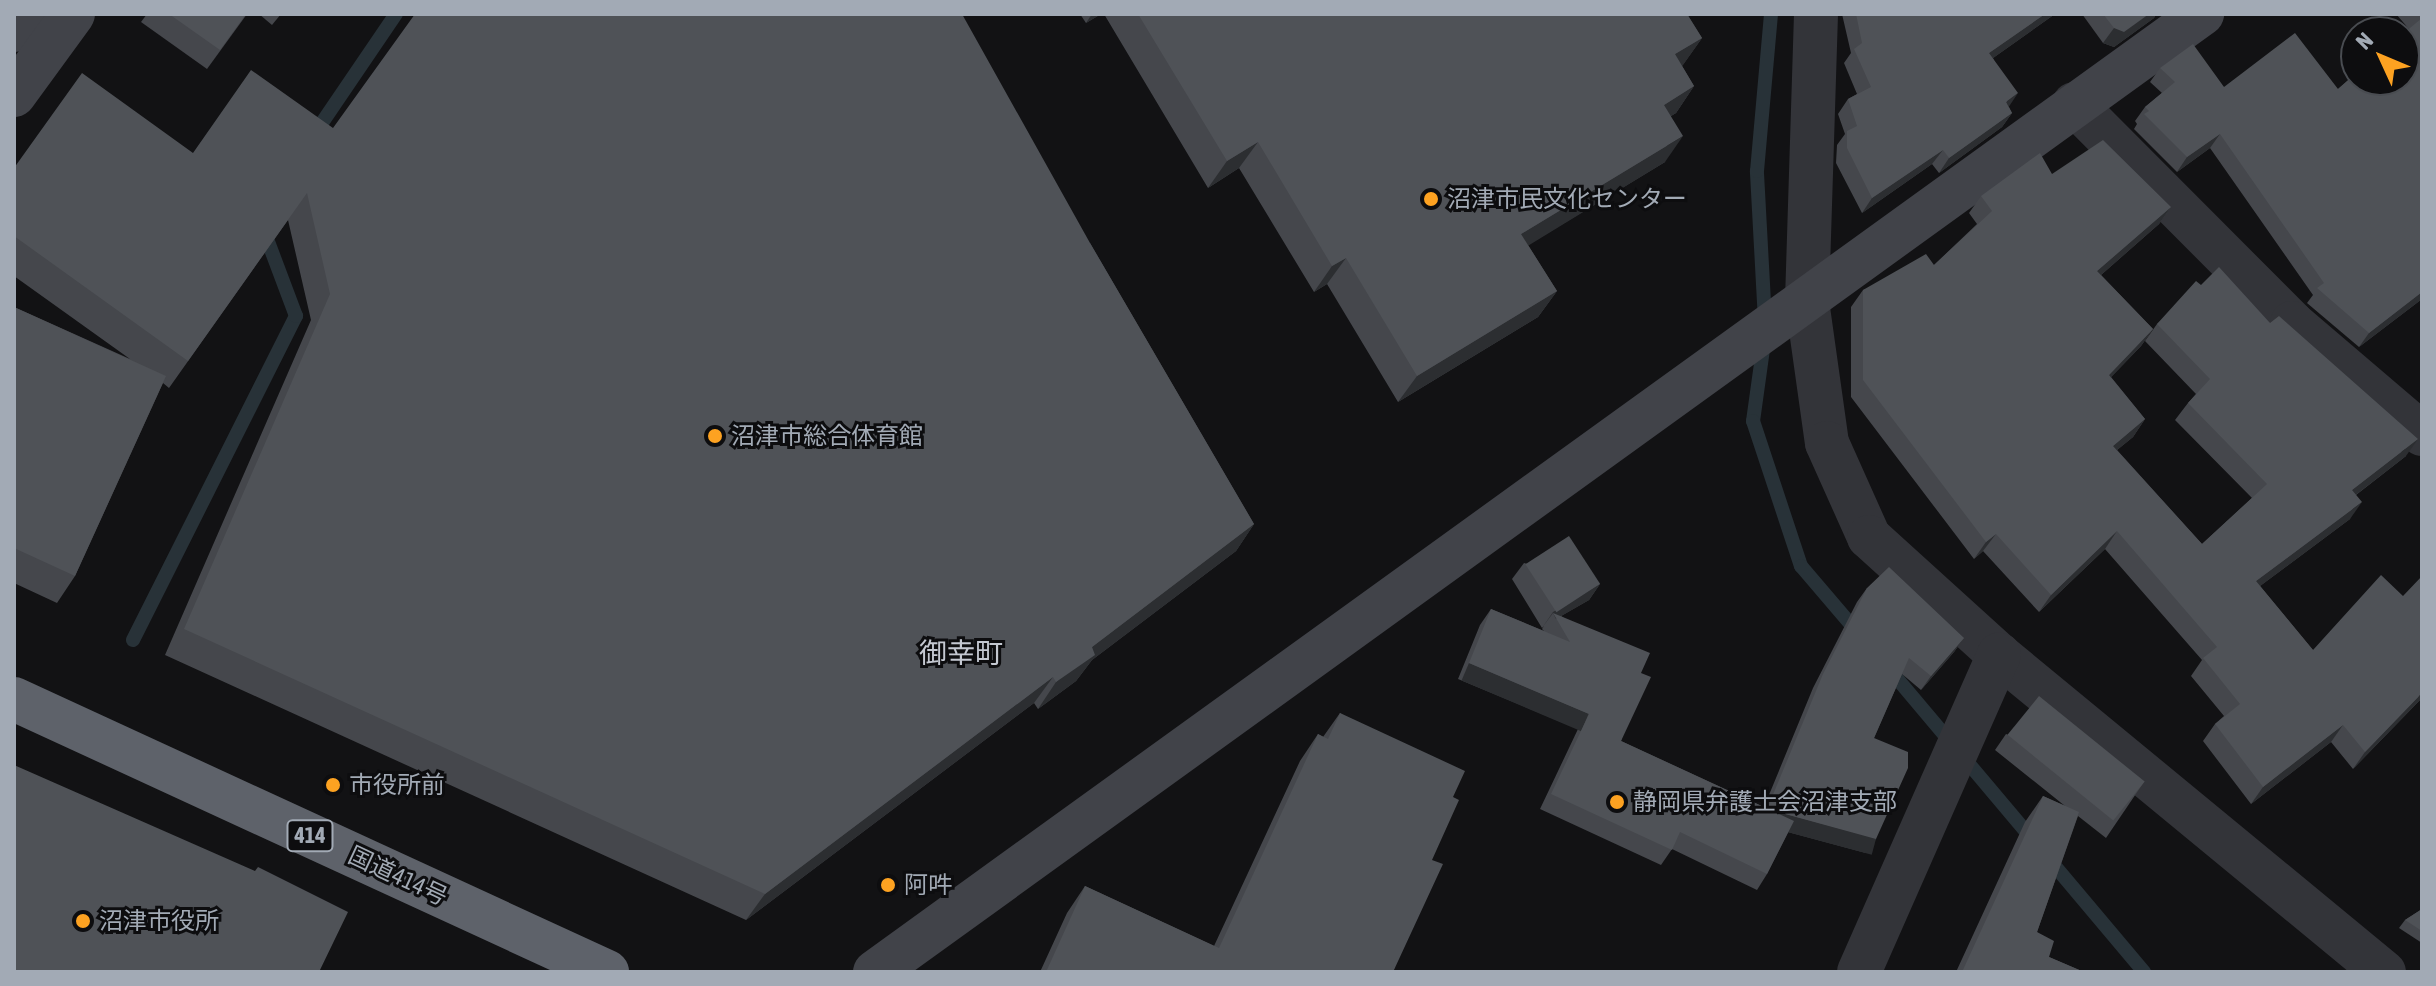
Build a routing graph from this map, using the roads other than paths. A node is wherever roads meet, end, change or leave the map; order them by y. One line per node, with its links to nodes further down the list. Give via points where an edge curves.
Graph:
1 (26, 14): 5 (street)
2 (73, 14): 6 (street)
3 (1816, 14): 8 (street)
4 (2202, 14): 7 (street)
5 (14, 30)
6 (14, 95)
7 (2074, 104): 8 (street); 9 (street, via 2292,323)
8 (1807, 301): 10 (street, via 1827,443 1869,537); 13 (street)
9 (2422, 434)
10 (1999, 655): 14 (street); 15 (street)
11 (14, 699): 12 (highway, 国道414号 / 414)
12 (607, 972)
13 (875, 972)
14 (1859, 972)
15 (2384, 972)

